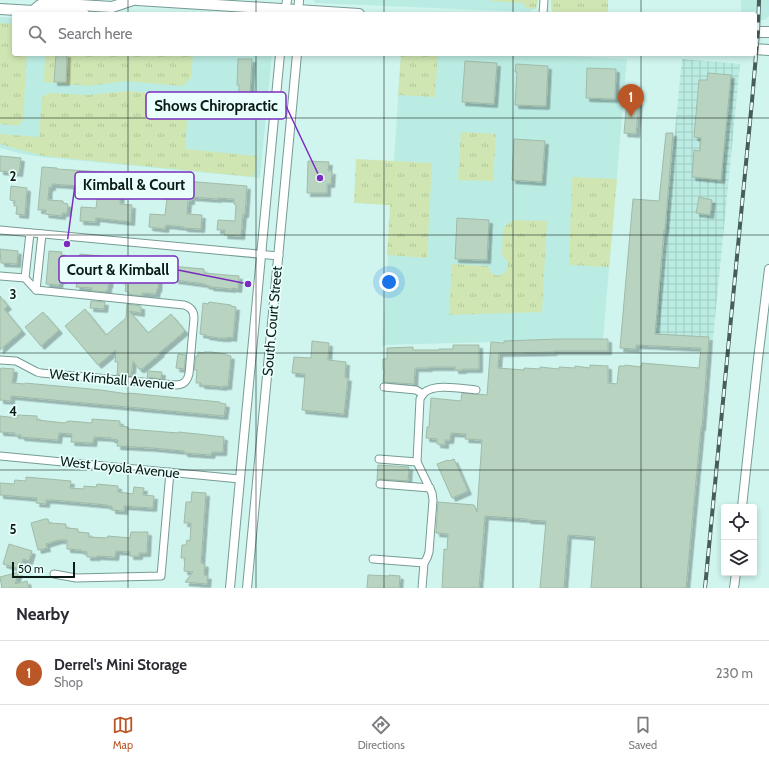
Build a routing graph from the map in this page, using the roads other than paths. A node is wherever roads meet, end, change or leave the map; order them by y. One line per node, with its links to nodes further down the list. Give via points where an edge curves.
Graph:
1 (132, 0): 7 (main road, via 112,7 47,3)
2 (136, 0): 6 (main road)
3 (299, 0): 9 (street)
4 (544, 0): 10 (street)
5 (0, 8): 7 (main road)
6 (286, 8): 9 (main road)
7 (34, 11): 8 (main road)
8 (51, 12)
9 (299, 12)
10 (543, 12)
11 (757, 32): 12 (main road)
12 (769, 32)
13 (757, 49): 14 (main road)
14 (769, 50)
15 (280, 56): 20 (street, South Court Street)
16 (297, 56): 21 (street, South Court Street)
17 (0, 230): 18 (street)
18 (30, 232): 19 (street); 24 (street)
19 (42, 234): 20 (street); 25 (street)
20 (261, 254): 21 (street); 34 (street, South Court Street)
21 (279, 256): 43 (street, South Court Street)
22 (769, 269): 37 (street)
23 (0, 276): 24 (street)
24 (25, 278): 25 (street)
25 (36, 290): 26 (street, West Kimball Avenue, via 189,306 194,318 188,379 176,386 41,373 16,361)
26 (0, 360)
27 (384, 387): 29 (street, via 416,390)
28 (476, 390): 29 (street, via 434,388)
29 (423, 394): 32 (street, via 420,399)
30 (0, 456): 33 (street, West Loyola Avenue)
31 (379, 459): 32 (street)
32 (417, 462): 36 (street)
33 (170, 472): 34 (street, West Loyola Avenue); 40 (street, via 161,576 76,578)
34 (240, 479): 42 (street, South Court Street)
35 (380, 484): 36 (street)
36 (430, 488): 39 (street, via 433,497 432,519 429,552)
37 (742, 504)
38 (373, 559): 39 (street)
39 (424, 563): 44 (street)
40 (54, 574)
41 (736, 576): 45 (street)
42 (230, 588)
43 (247, 588)
44 (422, 588)
45 (734, 588)

